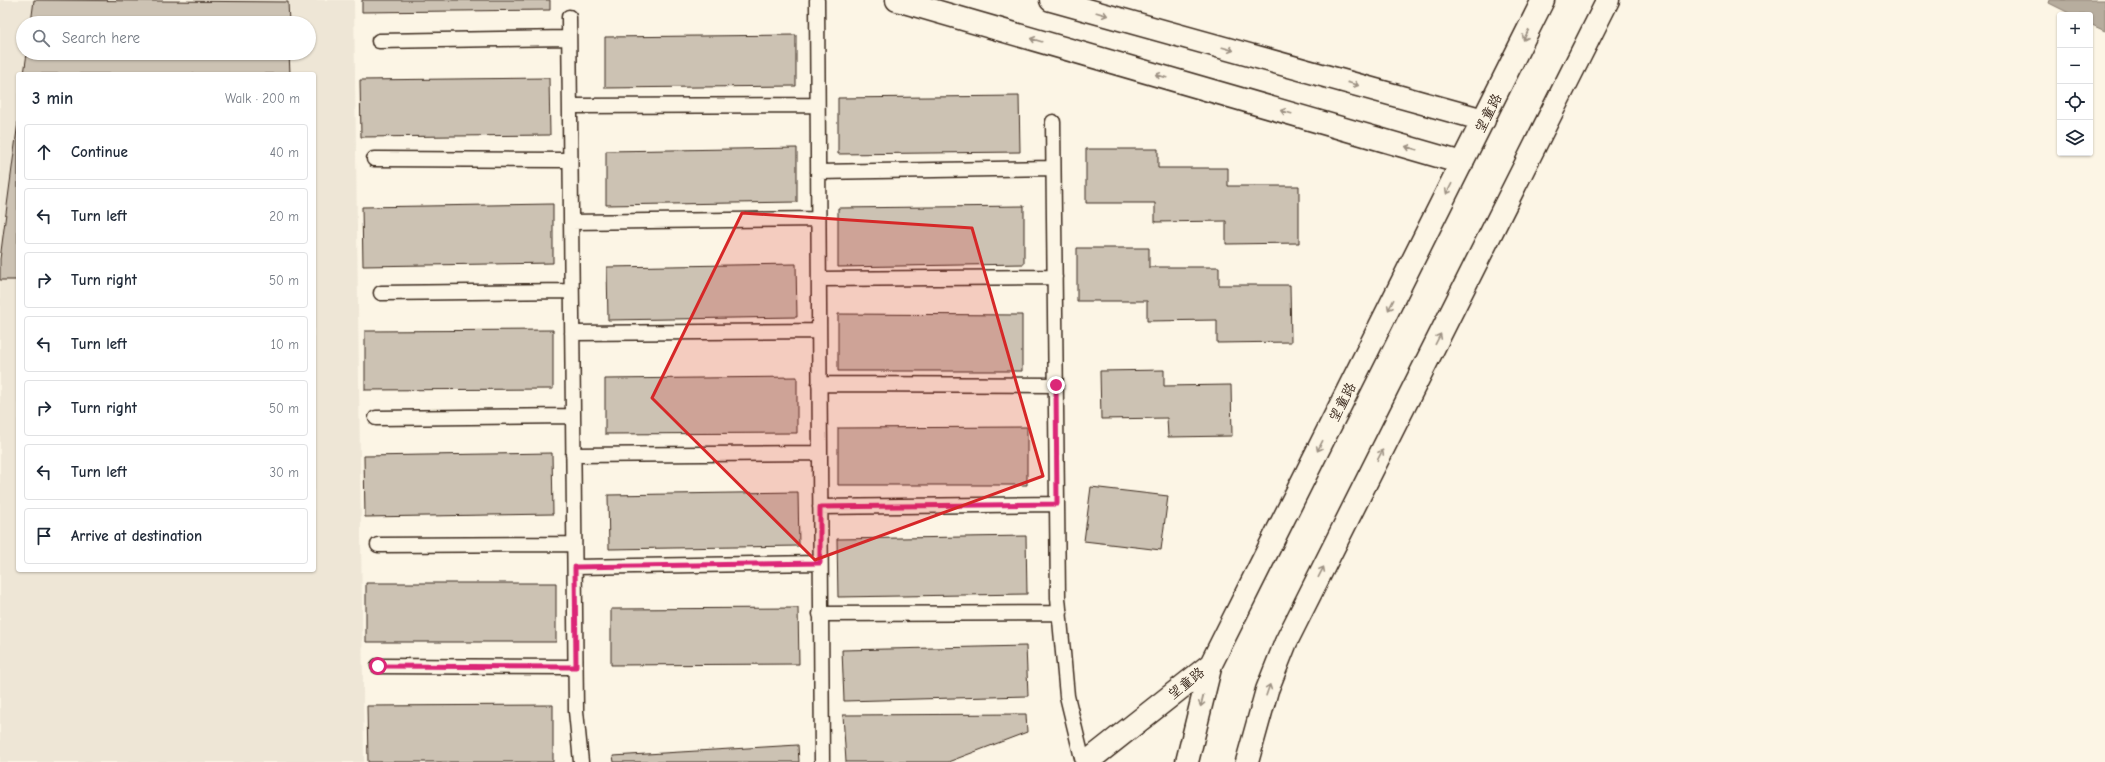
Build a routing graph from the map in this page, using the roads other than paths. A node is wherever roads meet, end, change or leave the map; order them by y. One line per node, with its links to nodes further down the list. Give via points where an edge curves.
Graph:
1 (817, 0): 9 (lane)
2 (897, 0): 15 (main road, one-way to 2)
3 (1051, 0): 11 (main road, one-way to 11)
4 (1544, 0): 11 (main road, 望童路, one-way to 11)
5 (1608, 0): 48 (main road, one-way to 5, via 1268,690 1286,642)
6 (569, 17): 7 (lane)
7 (569, 38): 8 (lane); 10 (lane)
8 (379, 41)
9 (817, 105): 10 (lane); 17 (lane)
10 (570, 106): 14 (lane)
11 (1484, 120): 15 (main road, 望童路)
12 (1053, 122): 16 (lane)
13 (374, 159): 14 (lane)
14 (570, 160): 19 (lane)
15 (1462, 163): 40 (main road, 望童路, one-way to 40)
16 (1053, 168): 17 (lane); 20 (lane)
17 (818, 172): 18 (lane)
18 (818, 219): 19 (lane); 21 (lane)
19 (571, 222): 22 (lane)
20 (1055, 277): 21 (lane); 27 (lane)
21 (819, 279): 24 (lane)
22 (572, 291): 23 (lane); 25 (lane)
23 (381, 293)
24 (819, 331): 25 (lane); 26 (lane)
25 (572, 333): 28 (lane)
26 (819, 384): 27 (lane); 30 (lane)
27 (1056, 385): 32 (lane)
28 (573, 416): 29 (lane); 31 (lane)
29 (376, 418)
30 (820, 453): 31 (lane); 33 (lane)
31 (573, 456): 34 (lane)
32 (1057, 504): 33 (lane); 39 (lane)
33 (820, 507): 36 (lane)
34 (574, 544): 35 (lane); 37 (lane)
35 (378, 545)
36 (820, 563): 37 (lane); 38 (lane)
37 (575, 567): 42 (lane)
38 (820, 614): 39 (lane); 44 (lane)
39 (1060, 614): 45 (lane, via 1067,696)
40 (1211, 664): 46 (main road, 望童路); 47 (main road, one-way to 47)
41 (378, 666): 42 (lane)
42 (576, 667): 43 (lane, via 576,711)
43 (581, 762)
44 (822, 762)
45 (1083, 762)
46 (1088, 762)
47 (1187, 762)
48 (1247, 762)

